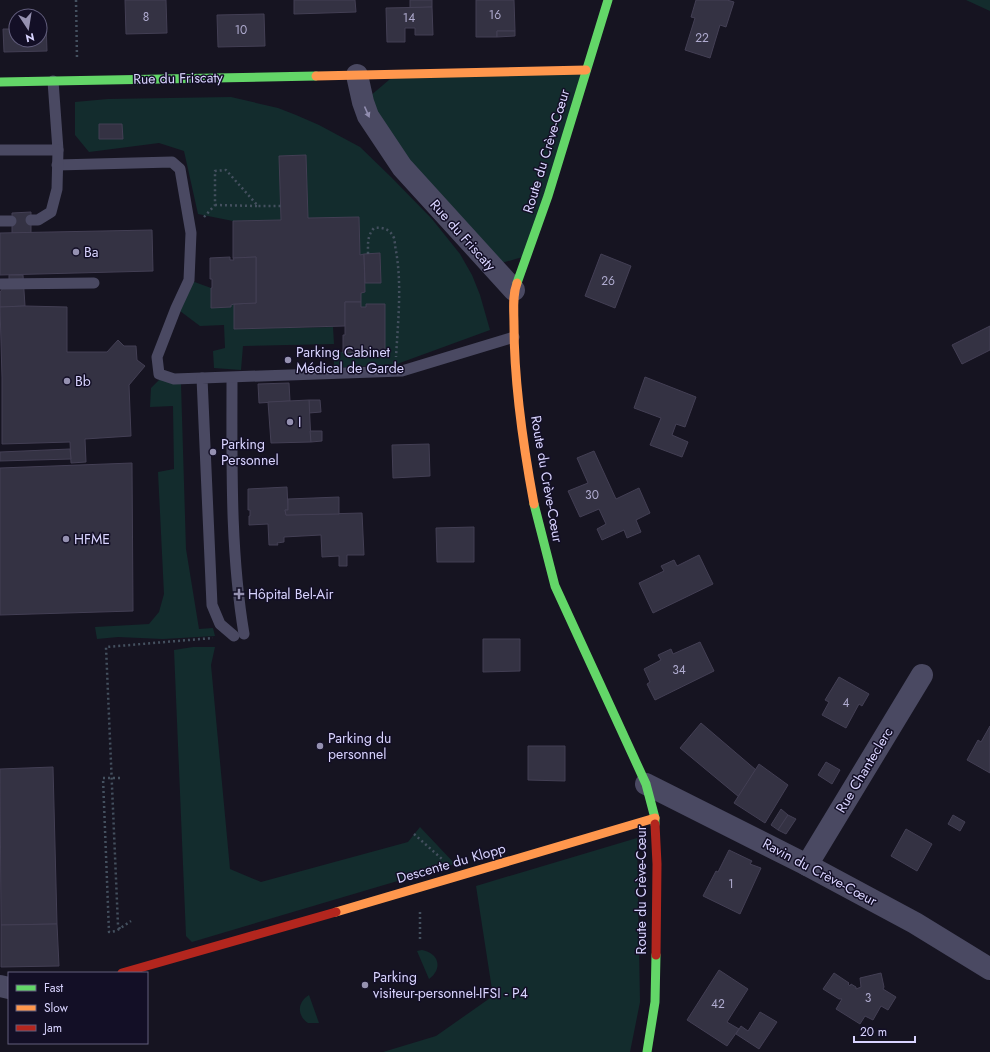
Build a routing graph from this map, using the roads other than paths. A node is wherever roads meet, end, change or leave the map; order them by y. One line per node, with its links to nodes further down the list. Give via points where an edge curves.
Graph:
1 (608, 0): 2 (street, Route du Crève-Cœur)
2 (586, 70): 3 (street, Rue du Friscaty); 14 (street, Route du Crève-Cœur, via 548,196)
3 (357, 75): 4 (street, Rue du Friscaty); 14 (street, Rue du Friscaty, one-way to 14, via 368,116 402,167)
4 (53, 81): 5 (street, Rue du Friscaty); 7 (lane)
5 (0, 82)
6 (0, 150): 7 (lane)
7 (58, 150): 8 (lane)
8 (57, 165): 9 (lane, via 58,189 51,212 38,220); 16 (lane, via 172,162 180,169 191,233 189,280 156,357 160,374 174,379)
9 (31, 220)
10 (0, 221): 11 (lane)
11 (12, 221)
12 (94, 283): 13 (lane)
13 (0, 284)
14 (514, 290): 15 (street, Route du Crève-Cœur)
15 (514, 338): 17 (lane, via 402,371); 19 (street, Route du Crève-Cœur, via 524,450 536,518 555,586)
16 (202, 378): 17 (lane); 17 (lane, via 212,605 220,624 239,635 240,608 232,490)
17 (232, 378)
18 (922, 675): 21 (street, Rue Chanteclerc)
19 (646, 784): 20 (street, Route du Crève-Cœur); 21 (street, Ravin du Crève-Cœur)
20 (655, 818): 23 (street, Descente du Klopp); 24 (street, Route du Crève-Cœur, via 655,1002)
21 (807, 865): 22 (street, Ravin du Crève-Cœur, via 915,923)
22 (990, 969)
23 (126, 972)
24 (647, 1052)

